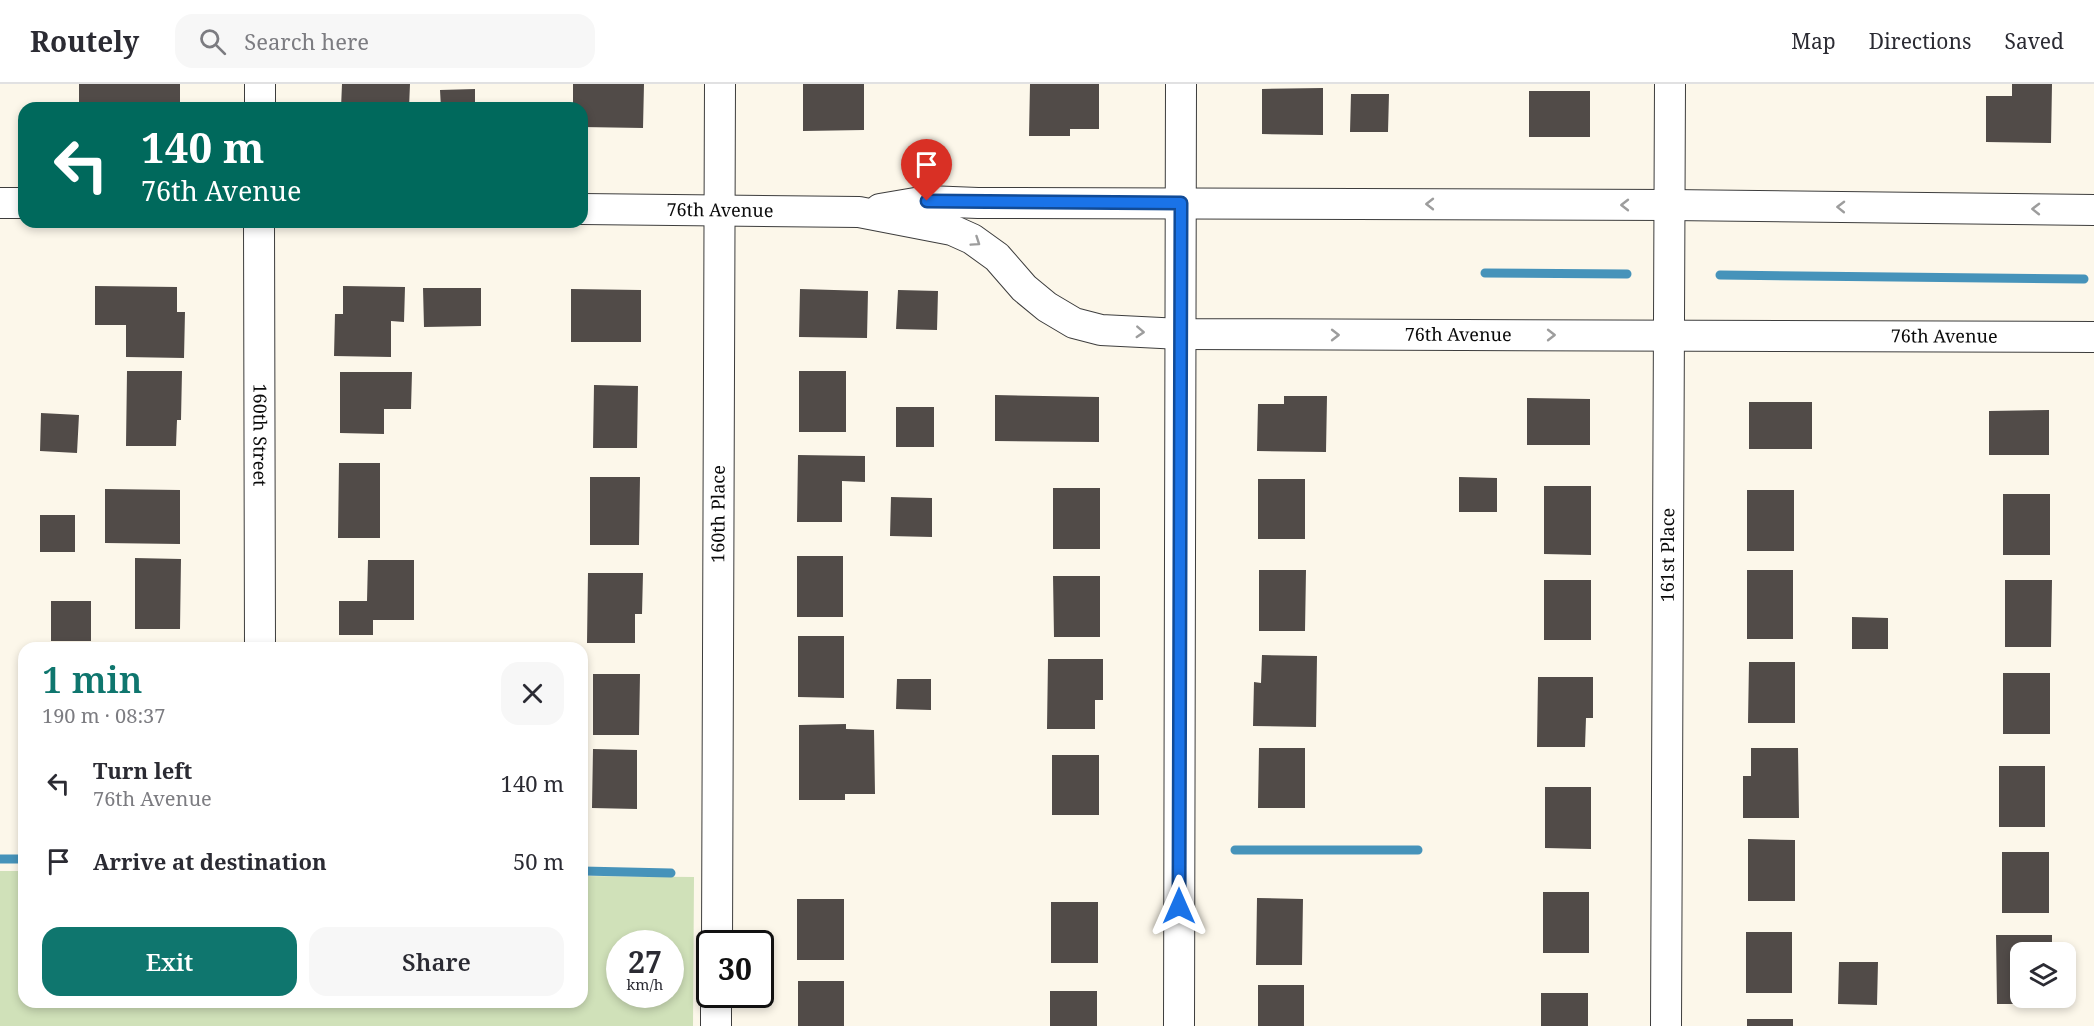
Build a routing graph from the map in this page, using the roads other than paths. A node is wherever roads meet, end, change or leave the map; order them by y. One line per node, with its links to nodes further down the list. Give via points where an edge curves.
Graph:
1 (260, 84): 5 (street)
2 (720, 84): 11 (street, 160th Place)
3 (1181, 84): 8 (street)
4 (1670, 84): 9 (street, 161st Place)
5 (260, 102)
6 (0, 203): 7 (street)
7 (18, 203)
8 (1181, 203): 9 (street, 76th Avenue, one-way to 8); 13 (street, 76th Avenue, via 927,201); 15 (street)
9 (1670, 205): 12 (street, 76th Avenue, one-way to 9); 16 (street, 161st Place)
10 (588, 209): 11 (street, 76th Avenue)
11 (719, 210): 13 (street, 76th Avenue); 19 (street, 160th Place)
12 (2094, 210)
13 (859, 212): 15 (street, 76th Avenue, one-way to 15, via 952,230 972,238 997,257 1039,301 1074,322 1101,330)
14 (259, 228): 18 (street, 160th Street)
15 (1181, 334): 16 (street, 76th Avenue, one-way to 16); 22 (street)
16 (1669, 335): 17 (street, 76th Avenue); 23 (street, 161st Place)
17 (2094, 337)
18 (260, 642)
19 (717, 930)
20 (717, 1008): 21 (street)
21 (716, 1026)
22 (1179, 1026)
23 (1666, 1026)

